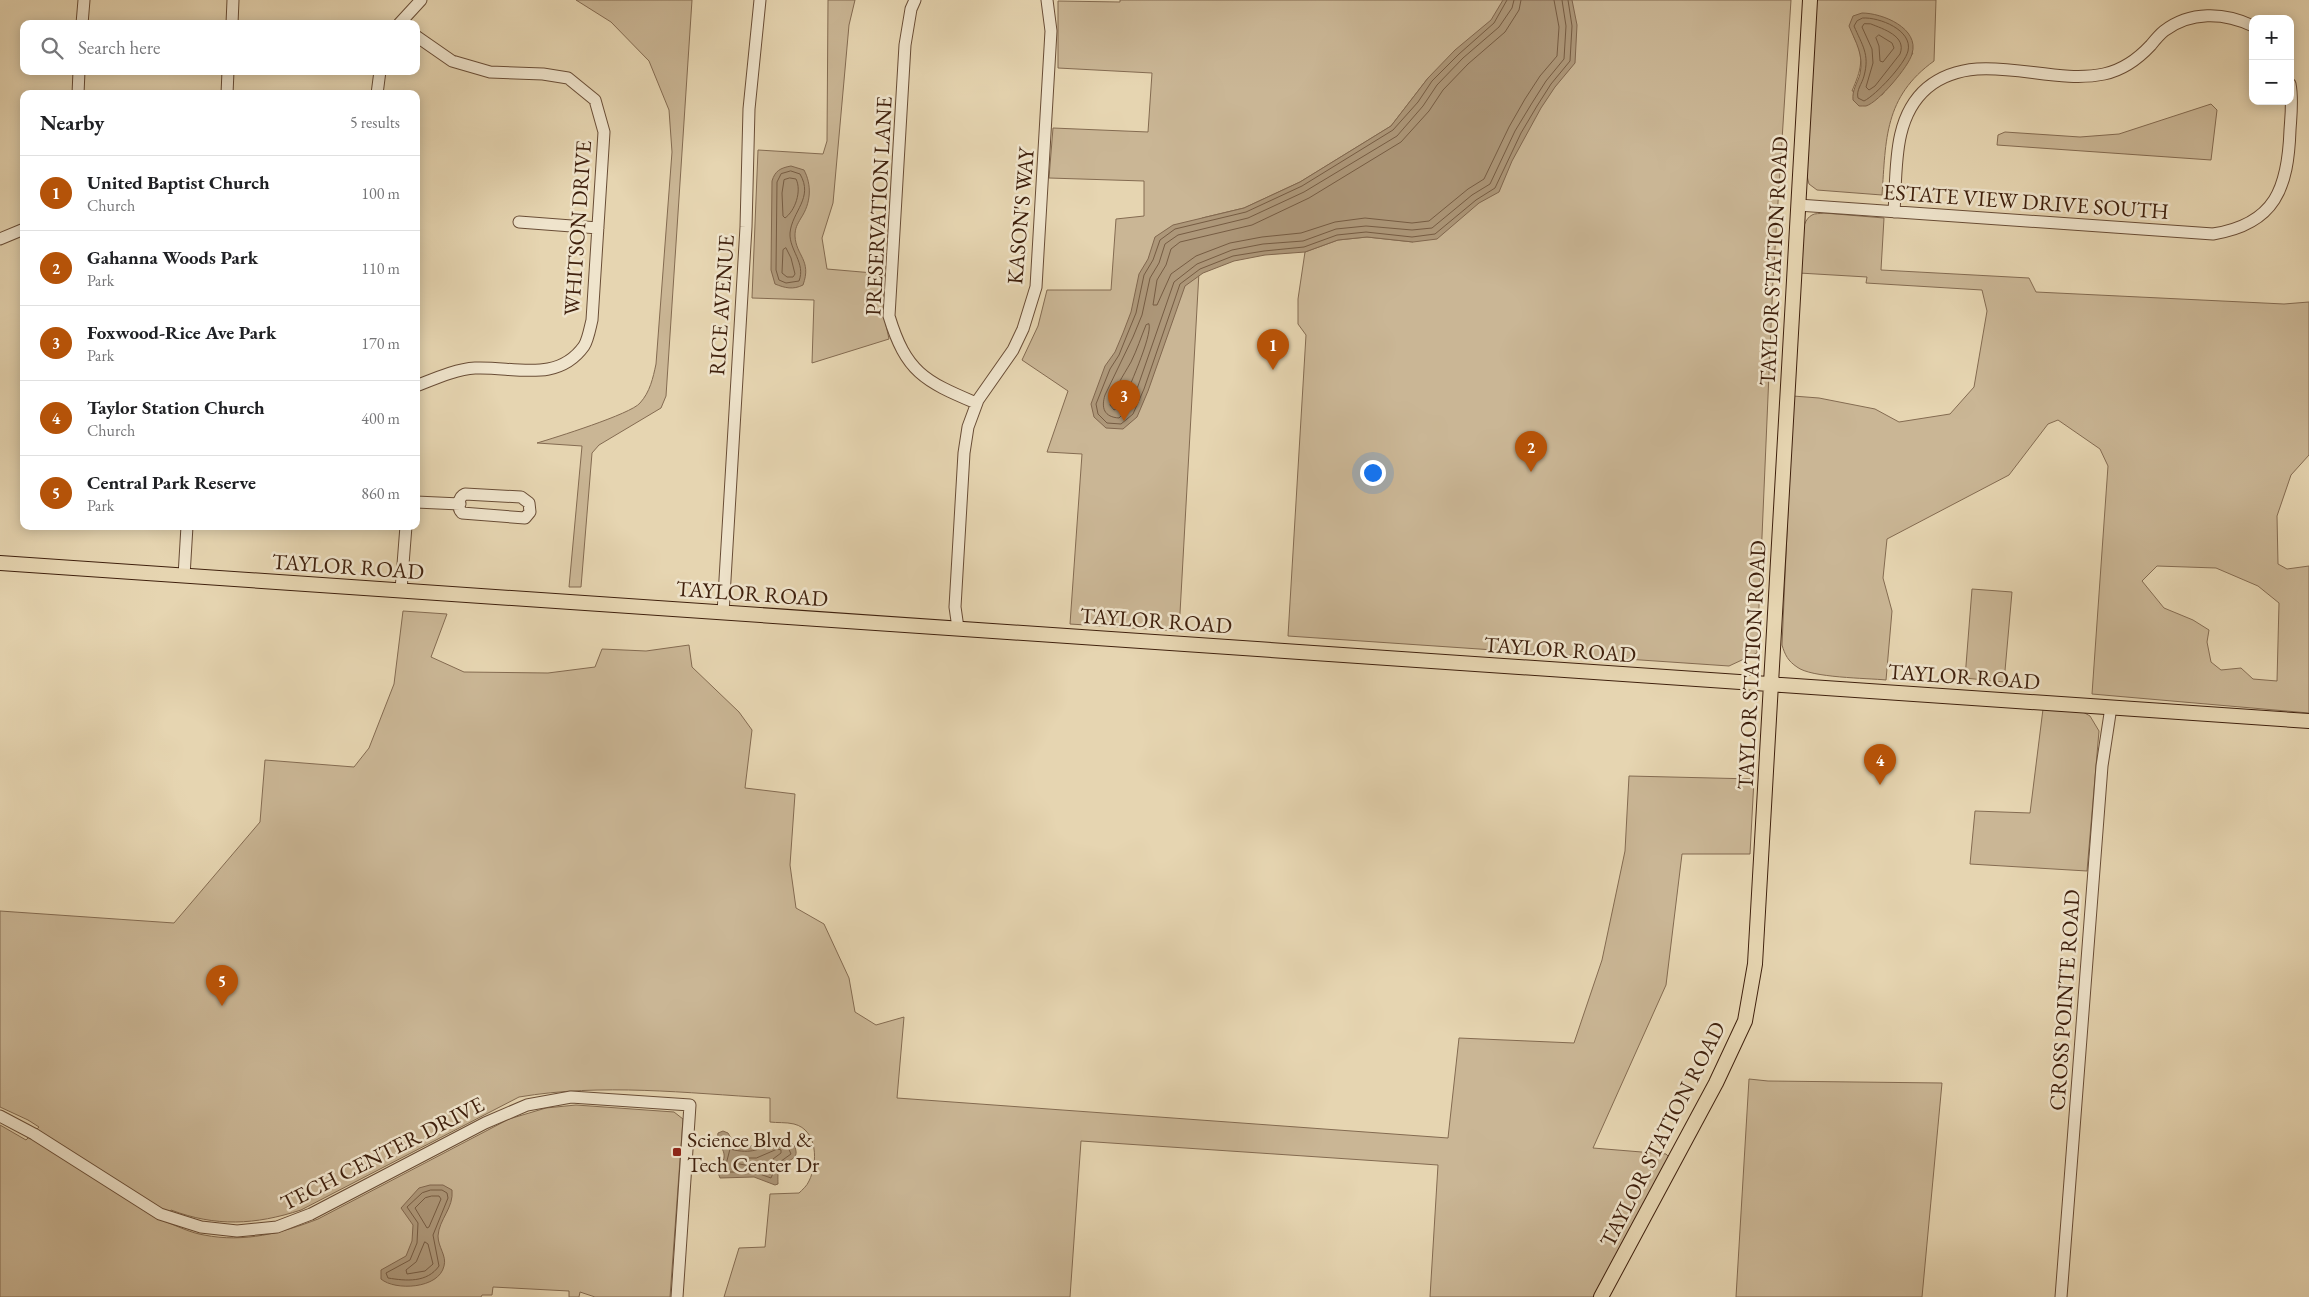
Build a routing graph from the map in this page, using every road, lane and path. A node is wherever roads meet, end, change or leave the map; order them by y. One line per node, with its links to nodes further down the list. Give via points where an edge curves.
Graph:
1 (84, 0): 8 (street)
2 (233, 0): 9 (street)
3 (421, 0): 10 (street)
4 (760, 0): 35 (street, RICE AVENUE, via 750,109)
5 (915, 0): 27 (street, PRESERVATION LANE, via 905,45 889,316 897,342 920,375 938,387)
6 (1047, 0): 27 (street, KASON'S WAY, via 1051,32 1036,287 1013,350)
7 (1810, 0): 20 (main road, TAYLOR STATION ROAD)
8 (82, 20)
9 (232, 20)
10 (404, 20)
11 (2249, 24): 21 (street, via 2218,15 2180,21 2162,32 2130,64 2104,74 2082,76 1983,69 1943,76 1912,104 1903,122)
12 (420, 39): 23 (street, WHITSON DRIVE, via 452,61 490,72 568,78 595,100 604,132)
13 (79, 75): 16 (street)
14 (228, 75): 17 (street)
15 (379, 75): 18 (street)
16 (78, 90)
17 (227, 90)
18 (377, 90)
19 (2290, 105): 21 (street, ESTATE VIEW DRIVE SOUTH, via 2289,159 2278,196 2265,214 2232,231 2213,234)
20 (1798, 206): 21 (street, ESTATE VIEW DRIVE SOUTH); 37 (main road, TAYLOR STATION ROAD)
21 (1894, 212)
22 (519, 222): 23 (street)
23 (598, 228): 26 (street, WHITSON DRIVE, via 592,320 584,346 565,364 546,370 474,368)
24 (20, 231): 25 (street)
25 (0, 239)
26 (420, 385)
27 (976, 403): 36 (street, KASON'S WAY, via 964,453 954,607)
28 (420, 502): 29 (street)
29 (460, 504): 29 (street, via 460,510 466,514 525,518 530,512 529,503 521,496 465,494 461,496)
30 (187, 530): 33 (street)
31 (406, 530): 34 (street)
32 (0, 563): 33 (main road, TAYLOR ROAD)
33 (184, 576): 34 (main road, TAYLOR ROAD)
34 (401, 590): 35 (main road, TAYLOR ROAD)
35 (723, 613): 36 (main road, TAYLOR ROAD)
36 (958, 628): 37 (main road, TAYLOR ROAD)
37 (1771, 685): 38 (main road, TAYLOR ROAD); 42 (main road, TAYLOR STATION ROAD, via 1754,964 1745,1021 1716,1083)
38 (2111, 707): 39 (main road, TAYLOR ROAD); 43 (street, CROSS POINTE ROAD, via 2102,766)
39 (2309, 721)
40 (0, 1116): 41 (street, TECH CENTER DRIVE, via 160,1214 201,1227 237,1231 276,1227 311,1214 485,1123 528,1105 571,1097 690,1105)
41 (677, 1297)
42 (1601, 1297)
43 (2061, 1297)

